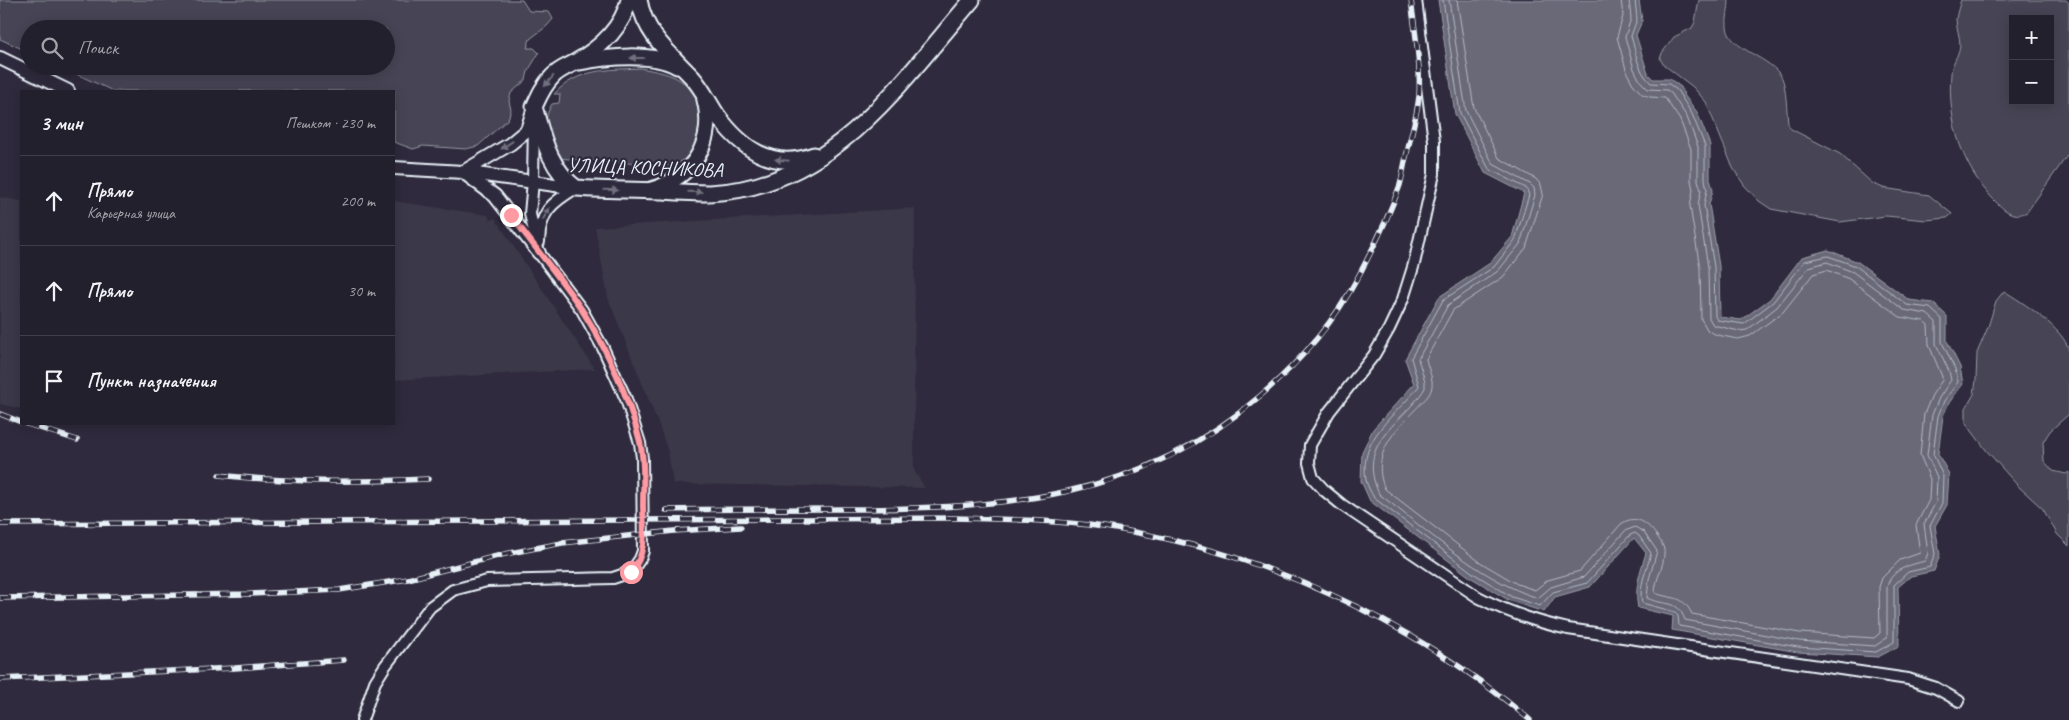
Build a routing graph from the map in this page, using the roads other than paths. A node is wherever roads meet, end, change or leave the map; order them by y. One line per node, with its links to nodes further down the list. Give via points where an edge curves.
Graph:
1 (629, 0): 6 (main road, via 615,29)
2 (639, 0): 8 (main road, via 649,30)
3 (972, 0): 13 (main road, УЛИЦА КОСНИКОВА, via 879,107)
4 (1416, 0): 20 (street, via 1434,141 1434,174 1422,235 1403,299 1389,329 1374,355 1329,412 1310,445 1308,462 1314,478 1325,492 1478,598 1536,621 1568,630 1908,679 1936,688)
5 (0, 58): 7 (street)
6 (574, 63): 8 (main road, one-way to 6, via 651,58 608,58); 12 (main road, one-way to 12, via 552,76)
7 (20, 68)
8 (683, 69): 11 (main road)
9 (35, 75): 10 (street)
10 (66, 90)
11 (702, 92): 13 (main road, one-way to 11, via 810,157 794,161 772,159 737,139); 18 (main road, via 708,122 701,150 675,180)
12 (534, 107): 15 (street, one-way to 15, via 526,130 510,144); 16 (street); 17 (main road, via 554,164)
13 (844, 140): 18 (main road, УЛИЦА КОСНИКОВА, one-way to 13, via 709,193 760,184 801,169)
14 (395, 168): 15 (street, УЛИЦА КОСНИКОВА)
15 (463, 172): 16 (street, УЛИЦА КОСНИКОВА); 19 (street, via 495,196)
16 (533, 181): 17 (street, УЛИЦА КОСНИКОВА); 19 (street, via 530,214)
17 (576, 188): 18 (main road, УЛИЦА КОСНИКОВА, one-way to 18); 19 (street, one-way to 17, via 540,226 544,216 557,200)
18 (647, 191)
19 (539, 253): 21 (street, via 582,310 616,375 634,421 642,458 644,544 640,559 631,572 613,578 487,581 453,590 430,607 385,666 372,690)
20 (1959, 702)
21 (362, 720)

